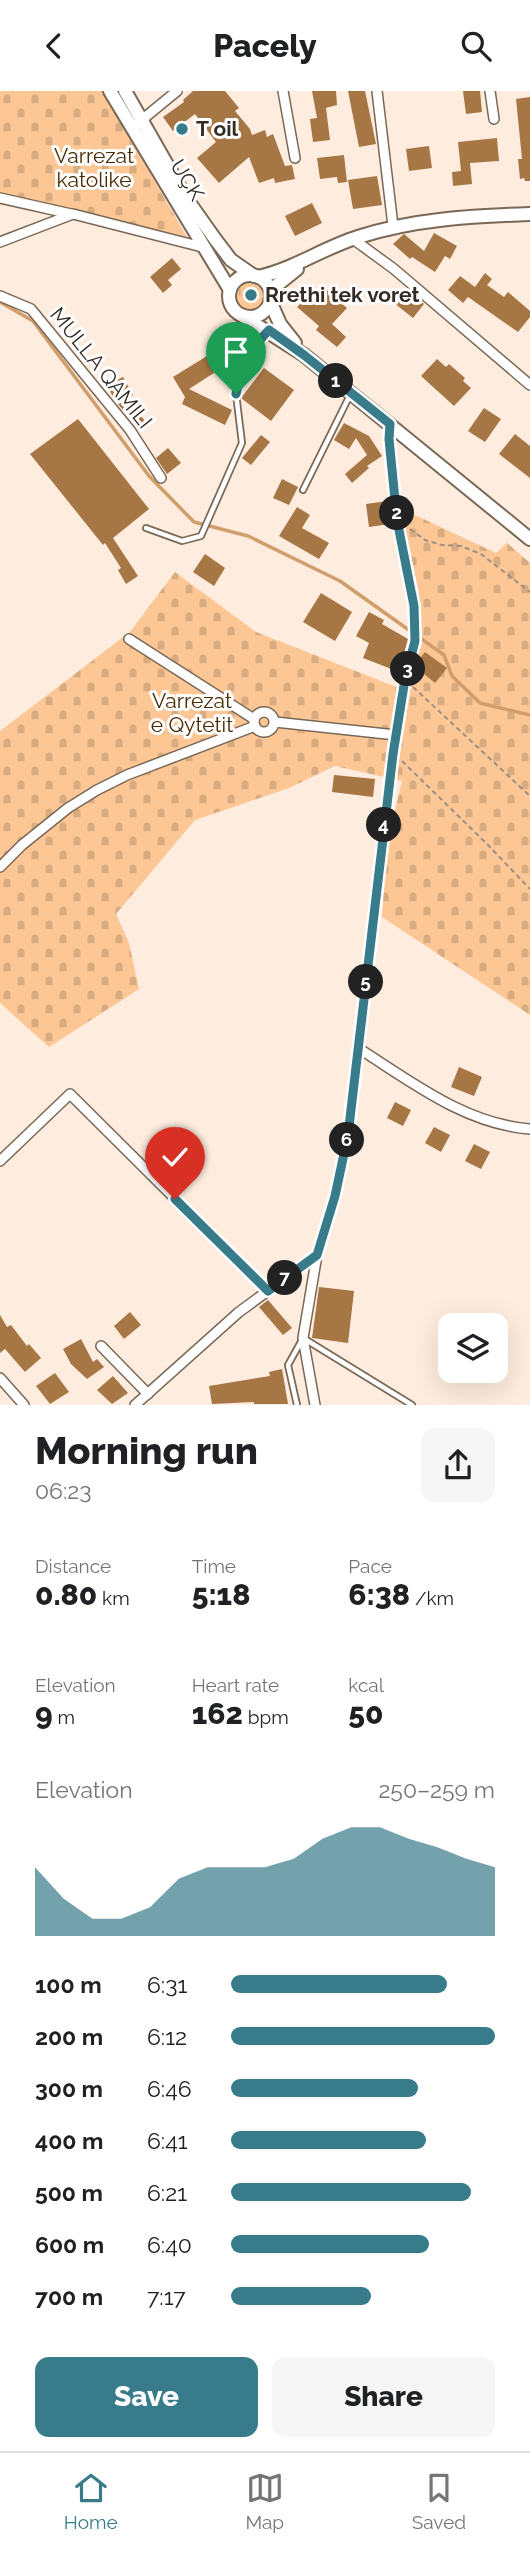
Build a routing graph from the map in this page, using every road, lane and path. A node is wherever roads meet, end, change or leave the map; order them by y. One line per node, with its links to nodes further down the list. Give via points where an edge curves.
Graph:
1 (110, 91): 8 (main road, UÇK)
2 (125, 91): 8 (main road, UÇK)
3 (177, 91): 8 (street)
4 (283, 91): 9 (street)
5 (377, 91): 13 (street)
6 (490, 91): 7 (street)
7 (494, 118)
8 (137, 123): 16 (main road, UÇK); 18 (main road, UÇK, via 231,260)
9 (295, 158)
10 (0, 198): 12 (street)
11 (530, 213): 13 (main road)
12 (73, 214): 15 (street); 16 (street)
13 (393, 226): 14 (main road)
14 (353, 239): 17 (main road); 25 (street)
15 (0, 242)
16 (206, 248): 19 (main road, UÇK)
17 (308, 259): 18 (main road, via 289,269); 21 (main road, via 277,285)
18 (256, 276): 19 (main road, via 242,277); 21 (main road, via 266,283)
19 (230, 290): 22 (main road, via 232,307)
20 (0, 296): 28 (street, MULLA QAMILI, via 31,309 130,430)
21 (271, 298): 22 (main road, via 259,315); 24 (main road, via 280,324)
22 (241, 315): 23 (main road)
23 (269, 330): 24 (main road); 31 (lane, via 245,356 236,394 243,443 201,536 182,541)
24 (304, 355): 26 (main road)
25 (530, 385)
26 (351, 393): 27 (main road); 29 (lane)
27 (390, 424): 30 (street); 32 (main road)
28 (161, 478)
29 (303, 490)
30 (397, 520): 33 (path, via 425,540 481,554); 35 (street, via 414,606 415,641)
31 (146, 528)
32 (530, 539)
33 (530, 592)
34 (130, 639): 37 (street)
35 (405, 679): 38 (street); 40 (path)
36 (275, 722): 37 (street, via 266,732); 37 (street, via 267,712 258,714); 38 (street)
37 (254, 723): 41 (street, via 97,790 68,808)
38 (396, 735): 39 (street)
39 (393, 754): 42 (path); 43 (street)
40 (530, 796)
41 (0, 867)
42 (530, 889)
43 (358, 1048): 44 (street, via 470,1116 508,1128); 46 (street, via 345,1147)
44 (530, 1129)
45 (0, 1161): 47 (street, via 70,1094)
46 (317, 1255): 47 (street); 48 (street)
47 (268, 1291): 51 (street)
48 (303, 1338): 54 (lane, via 288,1365); 55 (street); 56 (lane)
49 (102, 1346): 51 (street)
50 (0, 1378): 52 (street)
51 (148, 1394): 53 (street)
52 (24, 1405)
53 (135, 1405)
54 (297, 1405)
55 (315, 1405)
56 (412, 1405)

